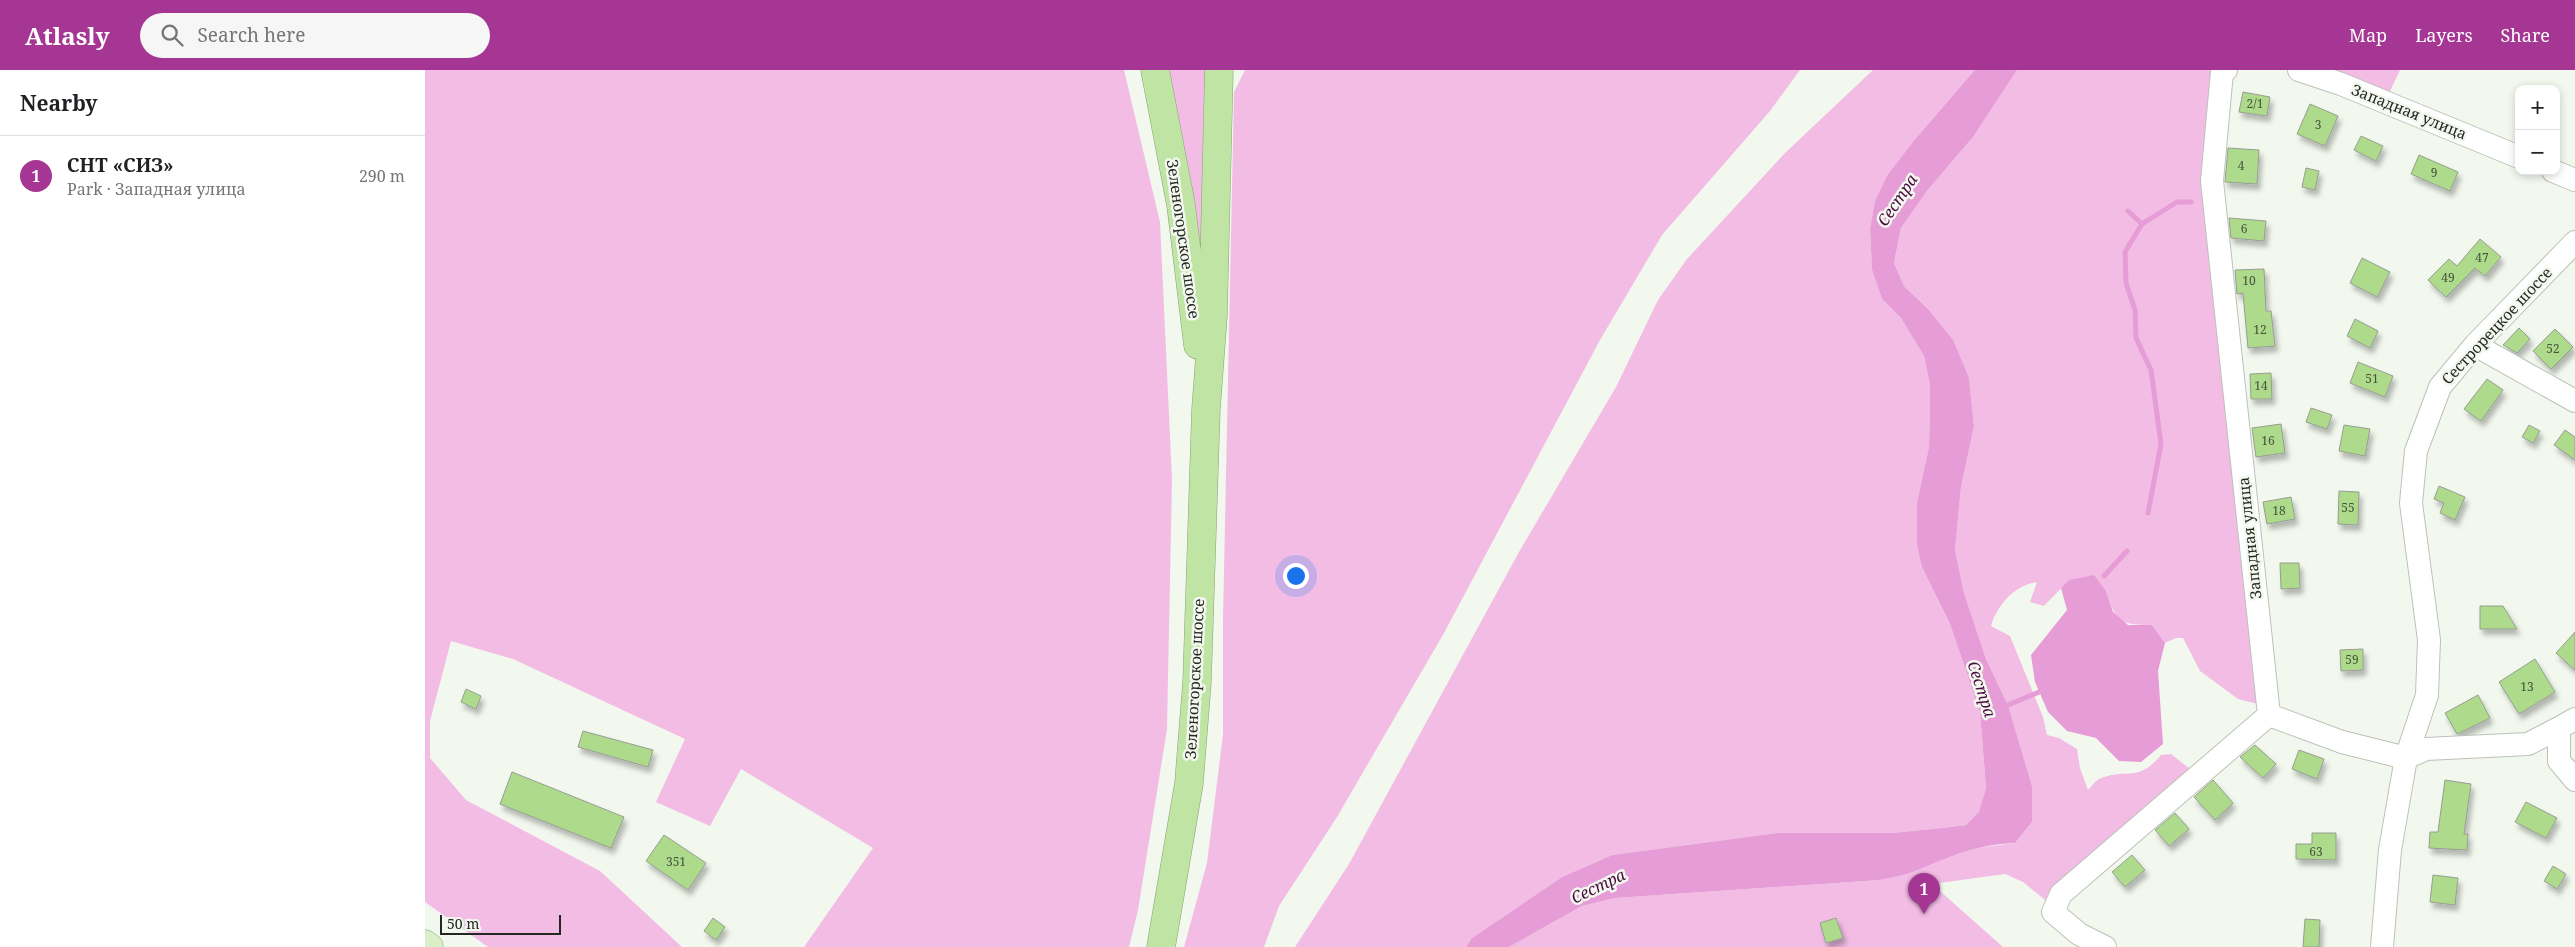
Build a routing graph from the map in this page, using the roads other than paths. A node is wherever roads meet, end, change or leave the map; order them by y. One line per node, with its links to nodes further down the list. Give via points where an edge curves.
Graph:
1 (1155, 70): 11 (highway, Зеленогорское шоссе, via 1181,205)
2 (1219, 70): 11 (highway, Зеленогорское шоссе, via 1213,316)
3 (2226, 70): 12 (street, Западная улица, via 2223,72 2212,181)
4 (2299, 70): 5 (street, Западная улица)
5 (2515, 155)
6 (2560, 174): 7 (street)
7 (2575, 180)
8 (2575, 242): 9 (street, Сестрорецкое шоссе)
9 (2475, 345): 10 (street); 15 (street, Сестрорецкое шоссе, via 2440,387 2416,450 2411,502 2429,640 2427,695)
10 (2575, 401)
11 (1205, 409): 20 (highway, Зеленогорское шоссе, via 1197,682 1189,783)
12 (2269, 715): 15 (street, via 2342,742); 21 (street, via 2061,894 2053,912 2079,934)
13 (2567, 724): 14 (street); 16 (street)
14 (2528, 744): 15 (street, via 2426,749); 16 (street)
15 (2406, 758): 22 (street, Сестрорецкое шоссе, via 2390,850)
16 (2559, 761): 17 (street)
17 (2575, 780)
18 (425, 944): 19 (main road)
19 (429, 947)
20 (1161, 947)
21 (2105, 947)
22 (2382, 947)

